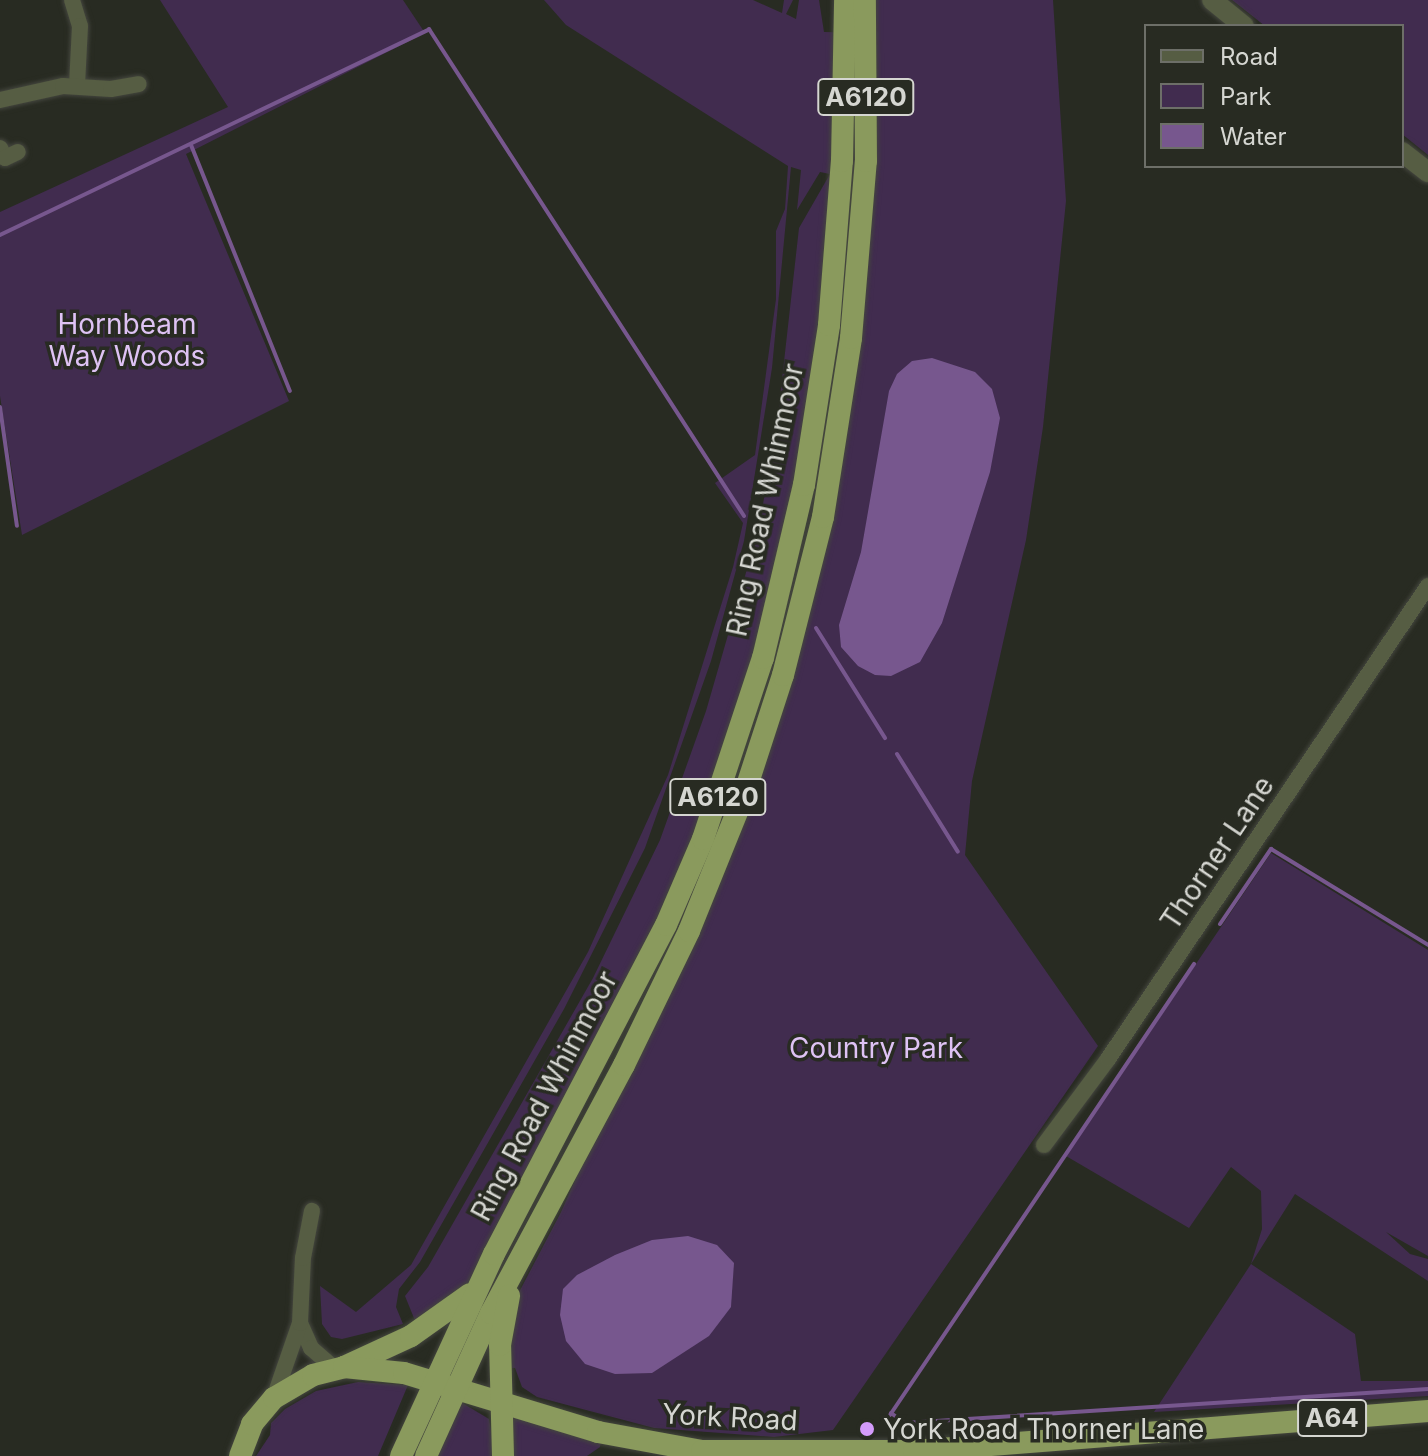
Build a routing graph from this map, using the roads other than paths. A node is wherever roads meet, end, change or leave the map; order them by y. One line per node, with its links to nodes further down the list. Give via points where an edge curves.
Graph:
1 (72, 0): 8 (street, via 80,26)
2 (845, 0): 6 (highway, Ring Road Whinmoor / A6120)
3 (865, 0): 6 (highway, Ring Road Whinmoor / A6120)
4 (1212, 0): 5 (street)
5 (1242, 24)
6 (855, 33): 17 (highway, Ring Road Whinmoor / A6120, via 866,161 835,451 803,599 766,730 689,931); 18 (highway, Ring Road Whinmoor / A6120, via 829,325 807,471 778,606 737,743 666,925)
7 (139, 84): 8 (street, via 111,89)
8 (77, 86): 9 (street)
9 (0, 100)
10 (0, 148): 11 (street, via 5,158)
11 (18, 152)
12 (1404, 154): 13 (street)
13 (1428, 172)
14 (1428, 586): 15 (street, Thorner Lane, via 1108,1059)
15 (1044, 1145)
16 (312, 1211): 19 (street)
17 (516, 1272): 22 (highway, Ring Road Whinmoor / A6120); 24 (highway, Ring Road Whinmoor / A6120, via 500,1345)
18 (479, 1286): 20 (highway, Ring Road Whinmoor / A6120, via 435,1322); 21 (highway, Ring Road Whinmoor / A6120)
19 (300, 1323): 20 (street, via 311,1348); 23 (street)
20 (339, 1368): 21 (highway, York Road); 23 (highway, Ring Road Whinmoor)
21 (433, 1381): 22 (highway, York Road); 29 (highway, A6120)
22 (455, 1388): 24 (highway, York Road); 30 (highway, A6120)
23 (274, 1398): 26 (highway)
24 (501, 1403): 27 (highway, York Road / A64, via 618,1437 702,1451); 31 (highway, Ring Road Whinmoor)
25 (1428, 1411): 27 (highway, York Road / A64)
26 (243, 1445): 28 (highway)
27 (907, 1454)
28 (231, 1456)
29 (401, 1456)
30 (426, 1456)
31 (503, 1456)

